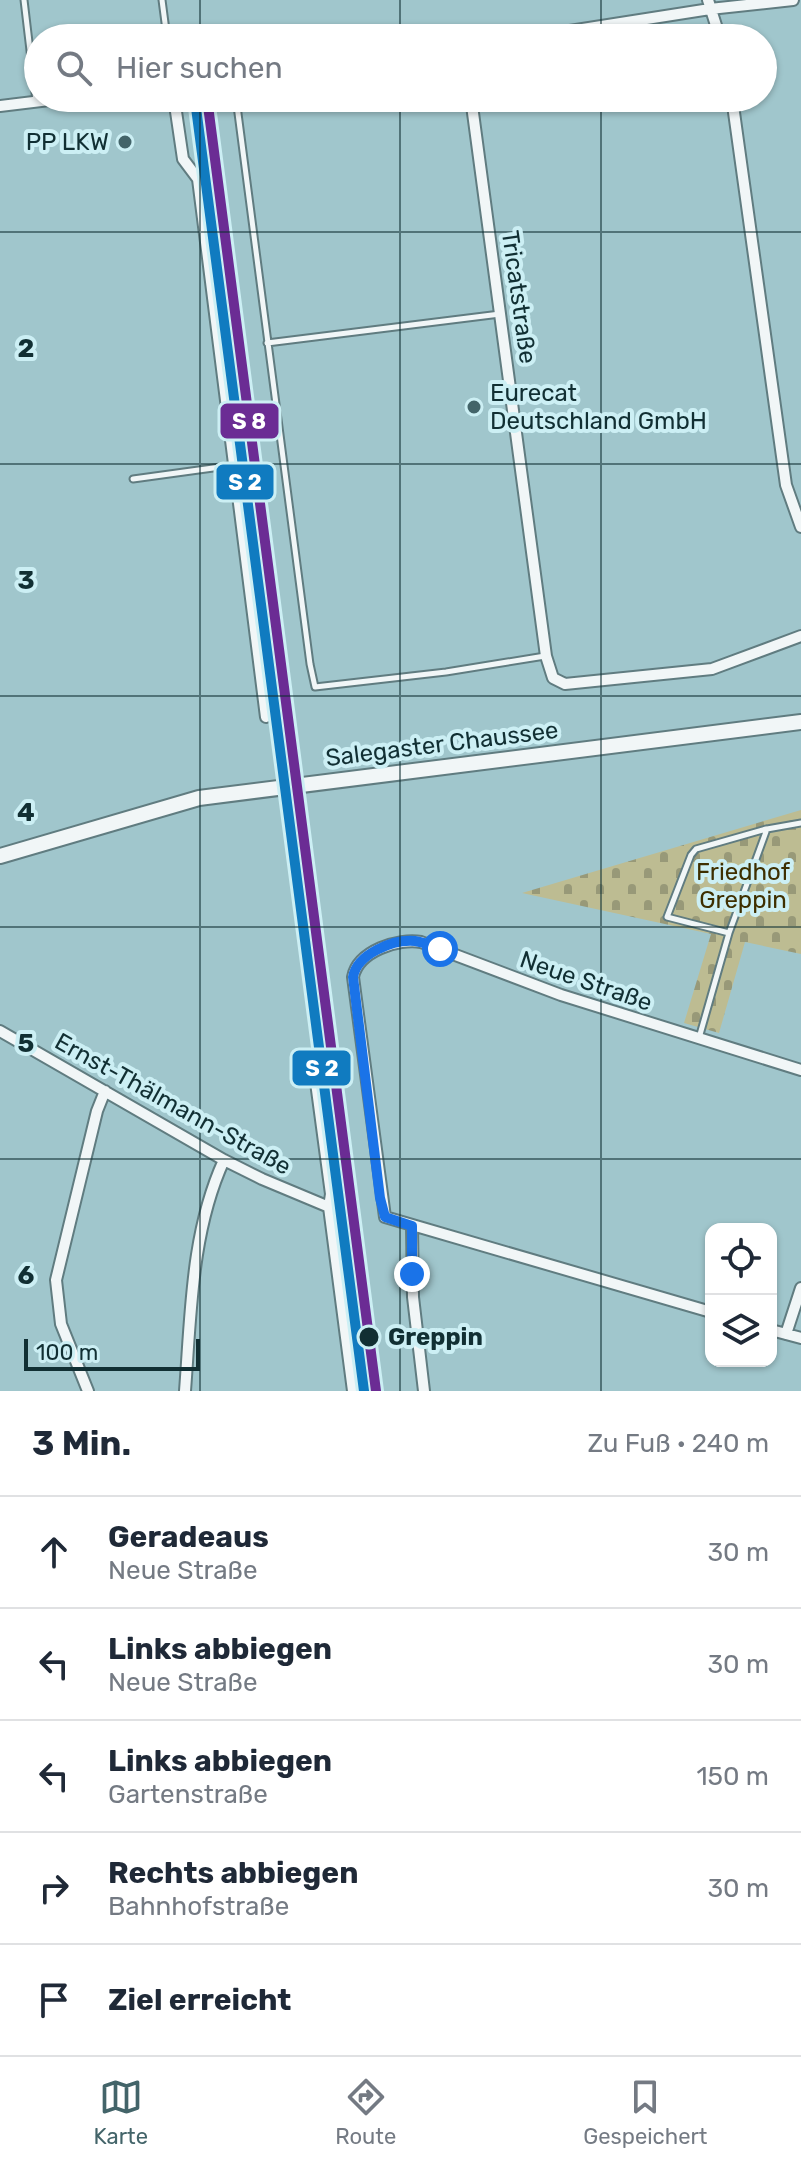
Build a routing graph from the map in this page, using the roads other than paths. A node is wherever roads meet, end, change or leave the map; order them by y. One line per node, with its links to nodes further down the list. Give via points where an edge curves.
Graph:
1 (24, 0): 5 (lane)
2 (162, 0): 6 (lane)
3 (793, 0): 4 (street)
4 (709, 4): 7 (street); 8 (street)
5 (27, 24)
6 (165, 24)
7 (601, 24)
8 (715, 24)
9 (24, 103): 10 (street)
10 (0, 106)
11 (176, 112): 17 (street, via 183,159 198,179)
12 (238, 112): 16 (lane)
13 (473, 112): 15 (street, Tricatstraße)
14 (734, 112): 19 (street, via 786,485)
15 (501, 314): 16 (lane); 21 (street, Tricatstraße)
16 (267, 343): 21 (lane, via 315,687)
17 (235, 465): 18 (lane); 22 (street)
18 (133, 479)
19 (801, 527)
20 (801, 636): 21 (street, Tricatstraße, via 712,669 565,684 553,678)
21 (546, 656)
22 (266, 717)
23 (801, 722): 26 (main road, Salegaster Chaussee, via 199,798)
24 (801, 823): 25 (lane)
25 (767, 829): 27 (lane); 27 (lane, via 696,849 667,917)
26 (0, 856)
27 (729, 933): 29 (lane)
28 (0, 1031): 32 (street, Ernst-Thälmann-Straße)
29 (698, 1040): 31 (street, Neue Straße); 35 (street, Neue Straße, via 421,942 391,944 362,960 353,977 380,1198 385,1217)
30 (313, 1060): 34 (street)
31 (801, 1070)
32 (105, 1091): 33 (street, Ernst-Thälmann-Straße); 41 (street, via 56,1280 61,1324)
33 (224, 1160): 34 (street, Ernst-Thälmann-Straße); 42 (street, via 195,1257)
34 (329, 1207): 43 (street)
35 (412, 1226): 37 (street); 44 (street, via 413,1297)
36 (801, 1288): 39 (street)
37 (705, 1310)
38 (777, 1332): 39 (street)
39 (786, 1334): 40 (street)
40 (801, 1338)
41 (88, 1391)
42 (185, 1391)
43 (353, 1391)
44 (424, 1391)

